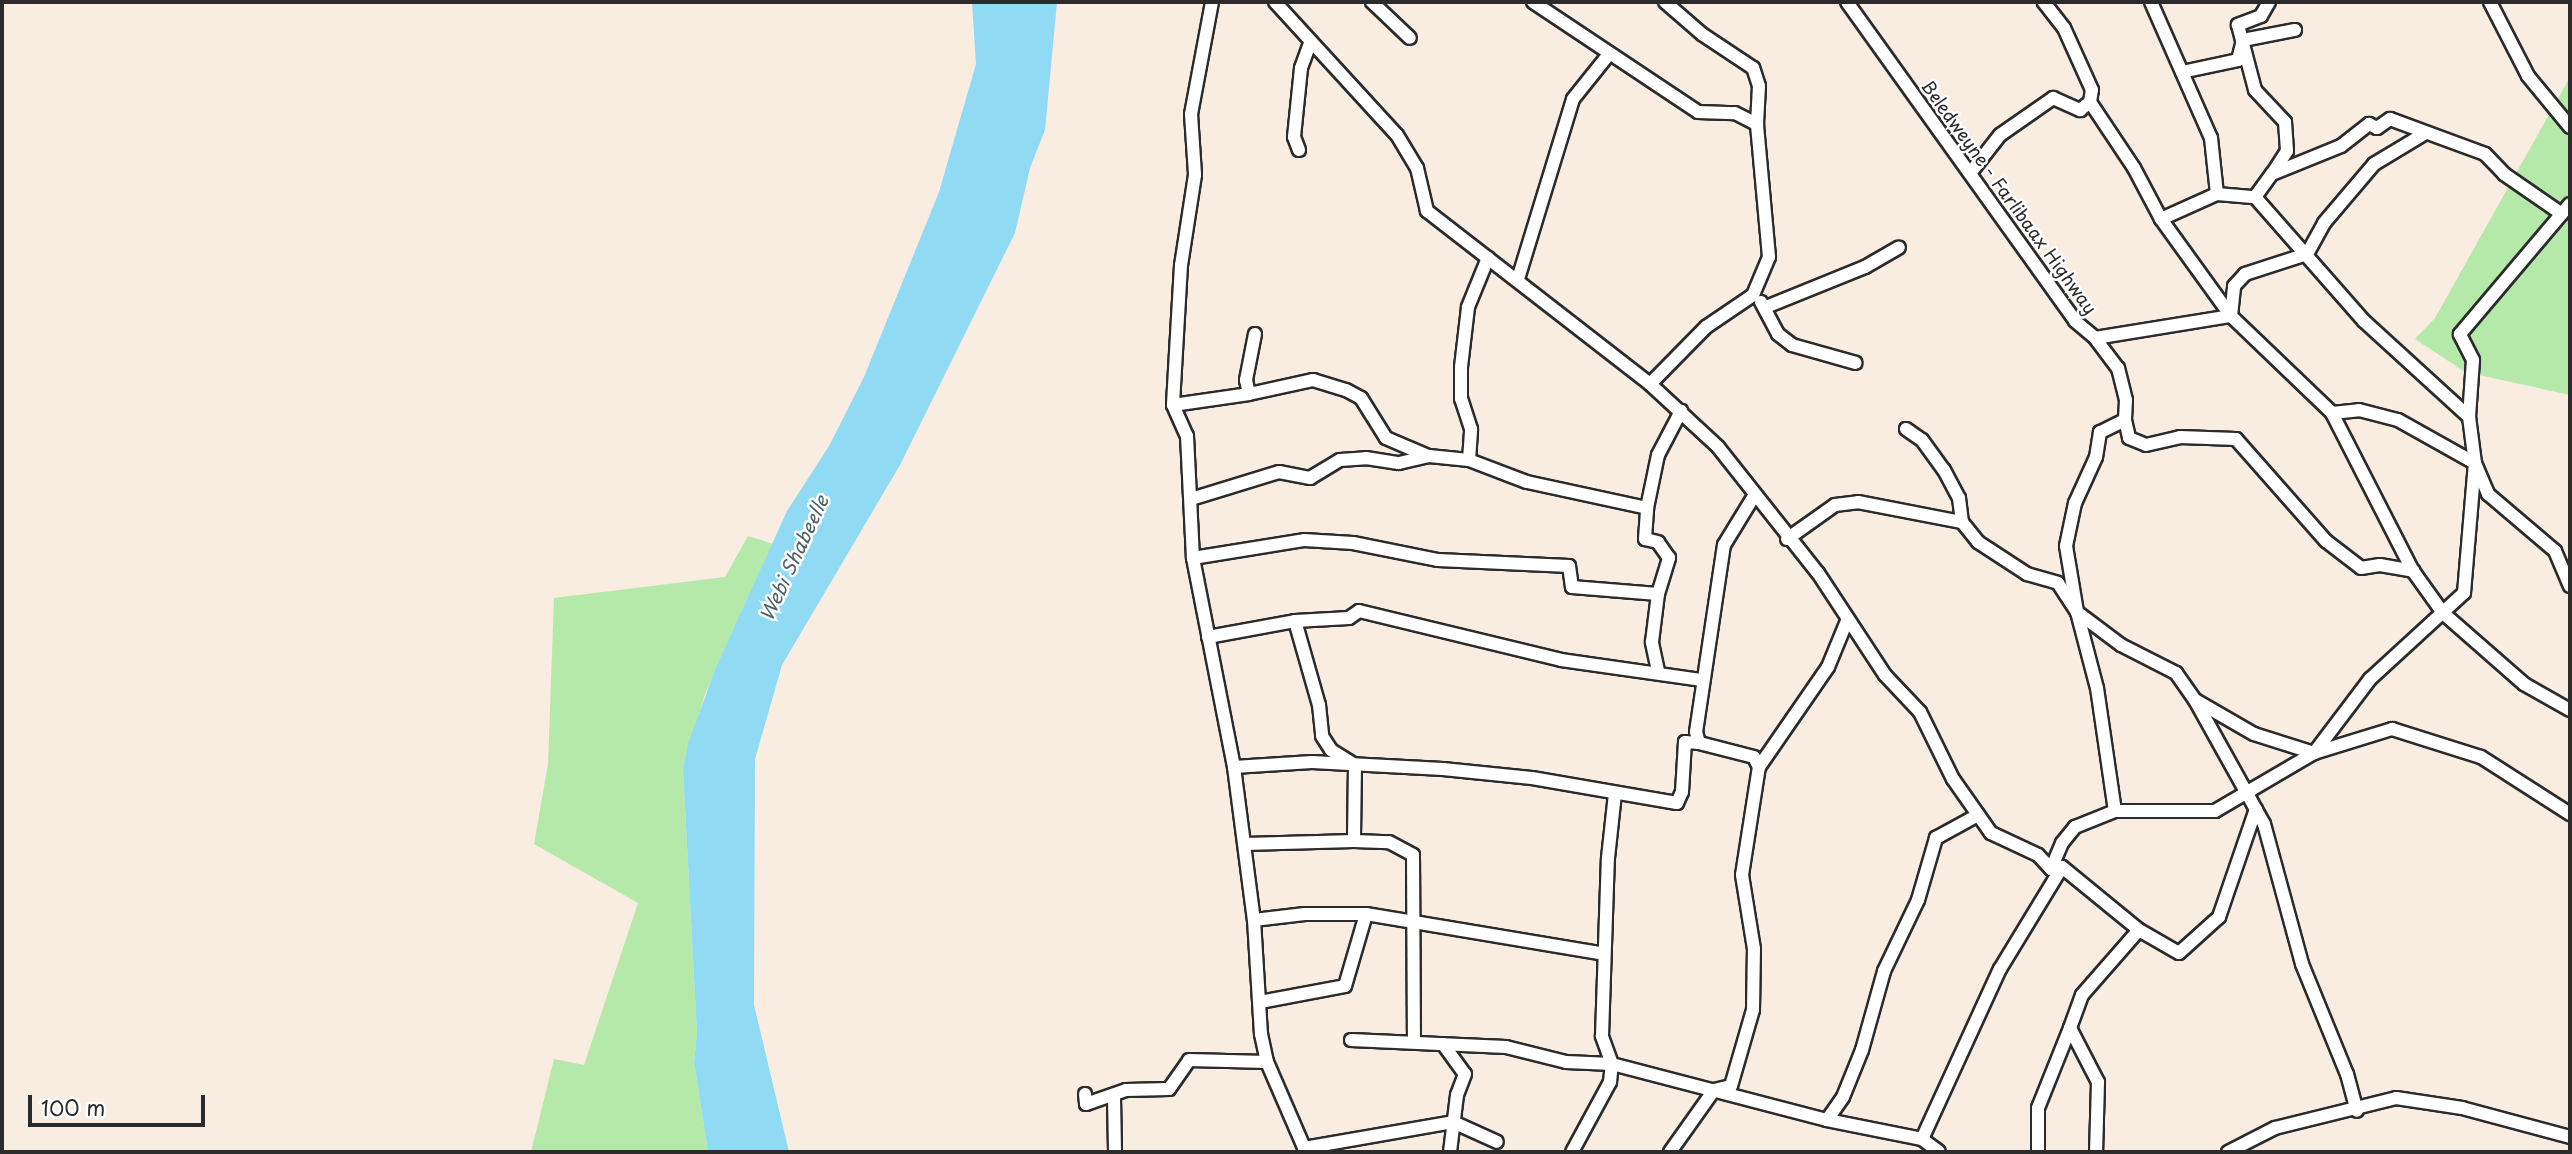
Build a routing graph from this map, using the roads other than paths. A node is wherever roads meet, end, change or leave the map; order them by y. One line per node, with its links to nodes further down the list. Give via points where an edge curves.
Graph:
1 (1212, 2): 40 (street, via 1191,114 1195,175 1181,265)
2 (1275, 2): 14 (street)
3 (1372, 2): 12 (street)
4 (1533, 2): 15 (street)
5 (1665, 2): 18 (street, via 1753,68 1759,86)
6 (1847, 2): 22 (street, Beledweyne - Farlibaax Highway, via 1886,63)
7 (2044, 2): 17 (street, via 2064,28 2092,90)
8 (2151, 2): 16 (street)
9 (2269, 2): 13 (street, via 2261,16 2238,24)
10 (2490, 2): 19 (street, via 2528,76)
11 (2295, 30): 13 (street)
12 (1410, 38)
13 (2243, 40): 16 (street, via 2238,60); 23 (street, via 2255,90 2285,122 2287,151)
14 (1310, 43): 21 (street, via 1301,68 1294,137); 30 (street, via 1397,135 1417,168 1427,211)
15 (1609, 54): 18 (street, via 1698,112 1735,113); 31 (street, via 1573,99)
16 (2182, 72): 24 (street, via 2211,138)
17 (2090, 102): 22 (street, via 2080,110 2053,98 2000,135); 27 (street)
18 (1757, 124): 32 (street, via 1769,257)
19 (2570, 127)
20 (2424, 134): 23 (street, via 2390,119 2377,128 2369,124 2341,146); 26 (street, via 2485,154 2504,174); 29 (street, via 2374,164 2323,223)
21 (1299, 150)
22 (1971, 172): 36 (street, Beledweyne - Farlibaax Highway, via 2075,321)
23 (2272, 174): 25 (street)
24 (2217, 194): 25 (street); 27 (street)
25 (2255, 197): 29 (street)
26 (2566, 209): 43 (street, via 2460,334 2473,360)
27 (2161, 219): 34 (street)
28 (1899, 247): 33 (street, via 1865,267)
29 (2307, 254): 34 (street, via 2245,274 2234,286); 43 (street, via 2364,321)
30 (1488, 258): 31 (street); 47 (street, via 1468,307 1462,355 1461,399 1471,429)
31 (1518, 279): 38 (street)
32 (1753, 295): 33 (street); 38 (street, via 1706,327)
33 (1766, 307): 37 (street, via 1778,334 1791,345)
34 (2231, 316): 36 (street, Beledweyne - Farlibaax Highway); 42 (street)
35 (1255, 334): 39 (street)
36 (2095, 338): 44 (street, via 2118,368 2126,400)
37 (1856, 363)
38 (1650, 384): 41 (street)
39 (1249, 394): 40 (street); 46 (street, via 1313,380 1346,390 1361,398 1386,438)
40 (1173, 405): 50 (street, via 1187,436)
41 (1681, 411): 49 (street, via 1717,447); 51 (street, via 1658,455)
42 (2332, 413): 48 (street, via 2359,410 2398,420); 55 (street)
43 (2469, 416): 48 (street)
44 (2125, 420): 55 (street, via 2129,438 2146,444 2180,437 2236,439 2326,541 2361,568 2380,565); 58 (street, via 2100,432 2096,457 2075,503 2066,546)
45 (1906, 429): 52 (street, via 1922,440 1944,470 1959,498)
46 (1429, 456): 47 (street); 50 (street, via 1399,463 1340,460 1310,478 1279,472)
47 (1469, 460): 51 (street, via 1527,482)
48 (2475, 463): 56 (street, via 2488,494 2555,551); 59 (street, via 2464,593)
49 (1754, 496): 53 (street); 64 (street, via 1724,545 1711,618 1711,649)
50 (1191, 499): 54 (street)
51 (1647, 508): 57 (street, via 1645,539 1658,542 1670,558)
52 (1962, 522): 53 (street, via 1858,502 1835,505); 58 (street, via 1978,542 2027,574 2058,583)
53 (1787, 539): 61 (street, via 1818,573)
54 (1193, 558): 57 (street, via 1304,540 1353,543 1438,560 1569,566 1572,587); 62 (street)
55 (2413, 571): 59 (street)
56 (2570, 586)
57 (1658, 594): 63 (street, via 1652,642)
58 (2077, 612): 65 (street, via 2122,645 2176,673); 75 (street, via 2097,688)
59 (2443, 613): 66 (street, via 2524,684); 68 (street, via 2370,679)
60 (1295, 621): 62 (street); 63 (street, via 1349,618 1359,611 1561,660 1632,673); 69 (street, via 1319,705 1322,736 1331,750)
61 (1847, 621): 71 (street, via 1829,667); 77 (street, via 1932,729 1953,779)
62 (1208, 636): 70 (street)
63 (1658, 671): 64 (street)
64 (1701, 680): 67 (street)
65 (2195, 699): 68 (street, via 2254,734); 72 (street)
66 (2570, 710)
67 (1699, 743): 71 (street, via 1754,757); 73 (street, via 1685,742 1682,792 1677,803)
68 (2314, 753): 72 (street); 76 (street, via 2392,729 2481,757)
69 (1355, 765): 70 (street, via 1312,762); 73 (street, via 1523,777); 78 (street)
70 (1234, 767): 79 (street)
71 (1759, 767): 93 (street, via 1742,875 1754,949 1753,1010 1731,1086)
72 (2246, 791): 74 (street); 75 (street, via 2215,811)
73 (1615, 794): 85 (street)
74 (2256, 810): 84 (street, via 2219,917 2179,953); 96 (street, via 2302,964 2347,1074)
75 (2115, 811): 80 (street, via 2075,827)
76 (2570, 814)
77 (1978, 815): 80 (street, via 1991,833); 97 (street, via 1936,838 1918,900 1884,971 1862,1050 1843,1097)
78 (1354, 841): 79 (street); 83 (street, via 1389,842 1413,855)
79 (1245, 844): 82 (street)
80 (2057, 868): 84 (street); 100 (street, via 2000,969)
81 (1366, 914): 82 (street); 83 (street); 86 (street, via 1345,986)
82 (1254, 920): 86 (street)
83 (1417, 924): 85 (street); 89 (street)
84 (2139, 930): 87 (street, via 2082,995)
85 (1604, 954): 92 (street, via 1602,1036)
86 (1260, 1002): 91 (street)
87 (2070, 1028): 108 (street, via 2038,1108); 109 (street, via 2098,1082)
88 (1351, 1040): 89 (street, via 1369,1045)
89 (1414, 1042): 90 (street)
90 (1443, 1044): 92 (street, via 1506,1047 1566,1062); 98 (street, via 1465,1074)
91 (1267, 1062): 95 (street, via 1189,1060 1169,1089 1126,1090); 102 (street)
92 (1612, 1064): 93 (street); 105 (street, via 1610,1082)
93 (1714, 1090): 97 (street); 106 (street)
94 (1085, 1094): 95 (street, via 1086,1104)
95 (1114, 1098): 103 (street)
96 (2357, 1111): 99 (street, via 2396,1098 2462,1108); 110 (street, via 2275,1128)
97 (1827, 1119): 100 (street)
98 (1453, 1122): 101 (street); 102 (street); 104 (street)
99 (2570, 1137)
100 (1922, 1139): 107 (street)
101 (1497, 1142)
102 (1305, 1150)
103 (1115, 1152)
104 (1450, 1152)
105 (1572, 1152)
106 (1670, 1152)
107 (1939, 1152)
108 (2038, 1152)
109 (2096, 1152)
110 (2228, 1152)

